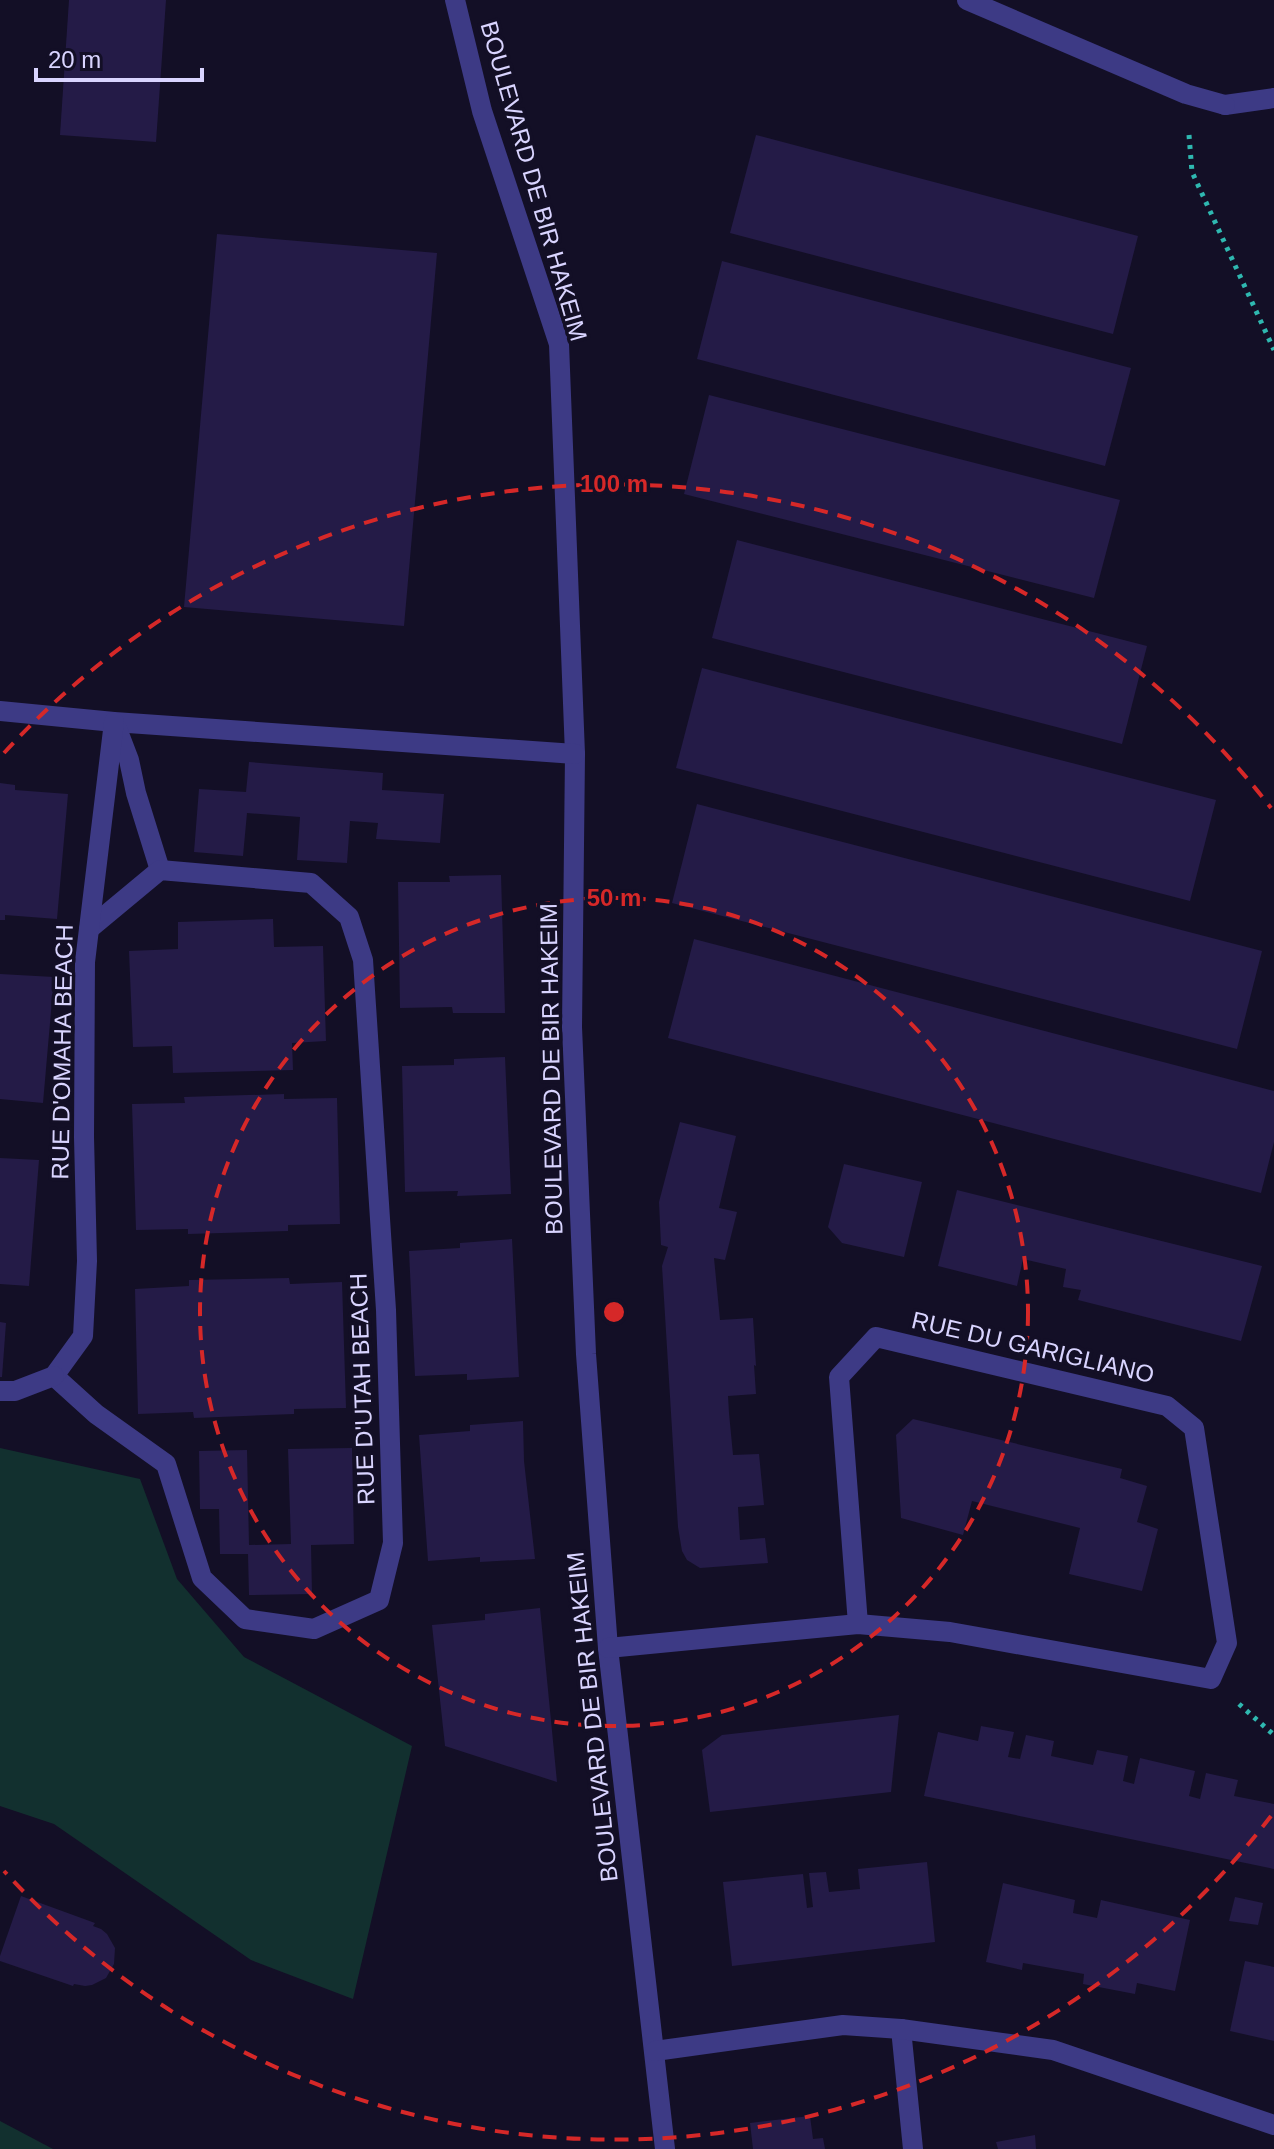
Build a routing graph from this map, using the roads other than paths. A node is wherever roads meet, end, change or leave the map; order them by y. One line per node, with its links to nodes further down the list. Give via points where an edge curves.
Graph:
1 (455, 0): 6 (street, BOULEVARD DE BIR HAKEIM, via 482,111 559,344)
2 (967, 0): 3 (street, via 1186,94 1225,105)
3 (1274, 98)
4 (0, 711): 5 (street)
5 (114, 722): 6 (street); 7 (street); 8 (street, RUE D'OMAHA BEACH)
6 (575, 754): 12 (street, BOULEVARD DE BIR HAKEIM, via 572,1027 586,1354)
7 (160, 870): 8 (street); 9 (street, RUE D'UTAH BEACH, via 311,883 349,917 363,960 386,1310 393,1543 379,1600 314,1629 245,1619 202,1578 166,1464)
8 (89, 929): 9 (street, RUE D'OMAHA BEACH, via 83,1336)
9 (54, 1376): 10 (street, via 15,1391)
10 (0, 1391)
11 (858, 1624): 11 (street, RUE DU GARIGLIANO, via 839,1377 876,1337 1167,1406 1194,1428 1227,1643 1211,1679 950,1632); 12 (street, RUE DU GARIGLIANO)
12 (608, 1648): 14 (street, BOULEVARD DE BIR HAKEIM)
13 (901, 2029): 14 (street, via 843,2025); 15 (street, via 1053,2050); 17 (street)
14 (655, 2051): 16 (street, BOULEVARD DE BIR HAKEIM)
15 (1274, 2125)
16 (665, 2149)
17 (913, 2149)

